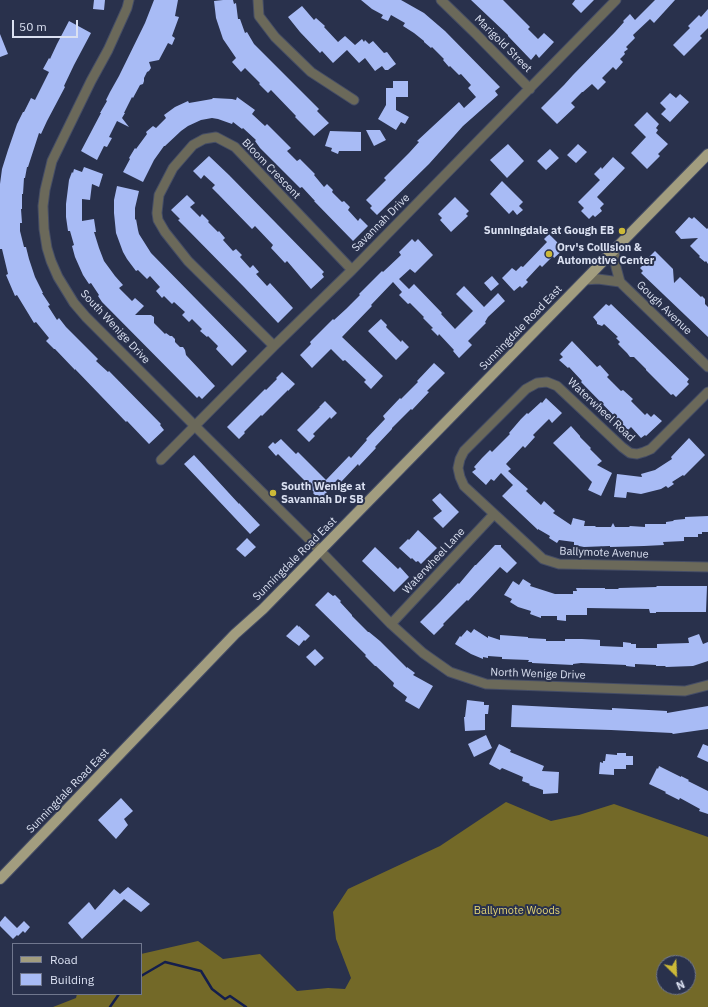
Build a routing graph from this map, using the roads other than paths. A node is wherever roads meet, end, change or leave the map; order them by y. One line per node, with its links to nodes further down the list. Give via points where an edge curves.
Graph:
1 (129, 0): 15 (street, South Wenige Drive, via 128,8 108,50 52,161 43,206 44,229 51,261 74,303)
2 (258, 0): 6 (street, via 259,16 275,37 311,72)
3 (441, 0): 5 (street, Marigold Street)
4 (616, 0): 5 (street, Savannah Drive)
5 (530, 89): 9 (street, Savannah Drive)
6 (354, 100)
7 (708, 154): 8 (main road, Sunningdale Road East)
8 (614, 250): 10 (main road, Sunningdale Road East); 11 (street, Gough Avenue)
9 (352, 270): 12 (street, Savannah Drive); 12 (street, Bloom Crescent, via 235,147 216,137 204,139 193,145 174,168 159,195 158,220 188,261)
10 (585, 280): 11 (street, Gough Avenue); 18 (main road, Sunningdale Road East)
11 (620, 282): 13 (street, Gough Avenue)
12 (274, 346): 15 (street, Savannah Drive)
13 (708, 367)
14 (708, 392): 17 (street, Waterwheel Road, via 651,449 637,454 630,453 622,447 558,386 547,382 532,385 464,451 460,459 459,473 464,486)
15 (195, 426): 16 (street, Savannah Drive); 18 (street, South Wenige Drive)
16 (161, 460)
17 (494, 514): 19 (street, Ballymote Avenue, via 543,559 558,564); 20 (street, Waterwheel Lane)
18 (320, 551): 20 (street, North Wenige Drive); 22 (main road, Sunningdale Road East, via 235,634)
19 (708, 567)
20 (391, 624): 21 (street, North Wenige Drive, via 423,653 450,672 486,684 685,691)
21 (708, 685)
22 (0, 879)

